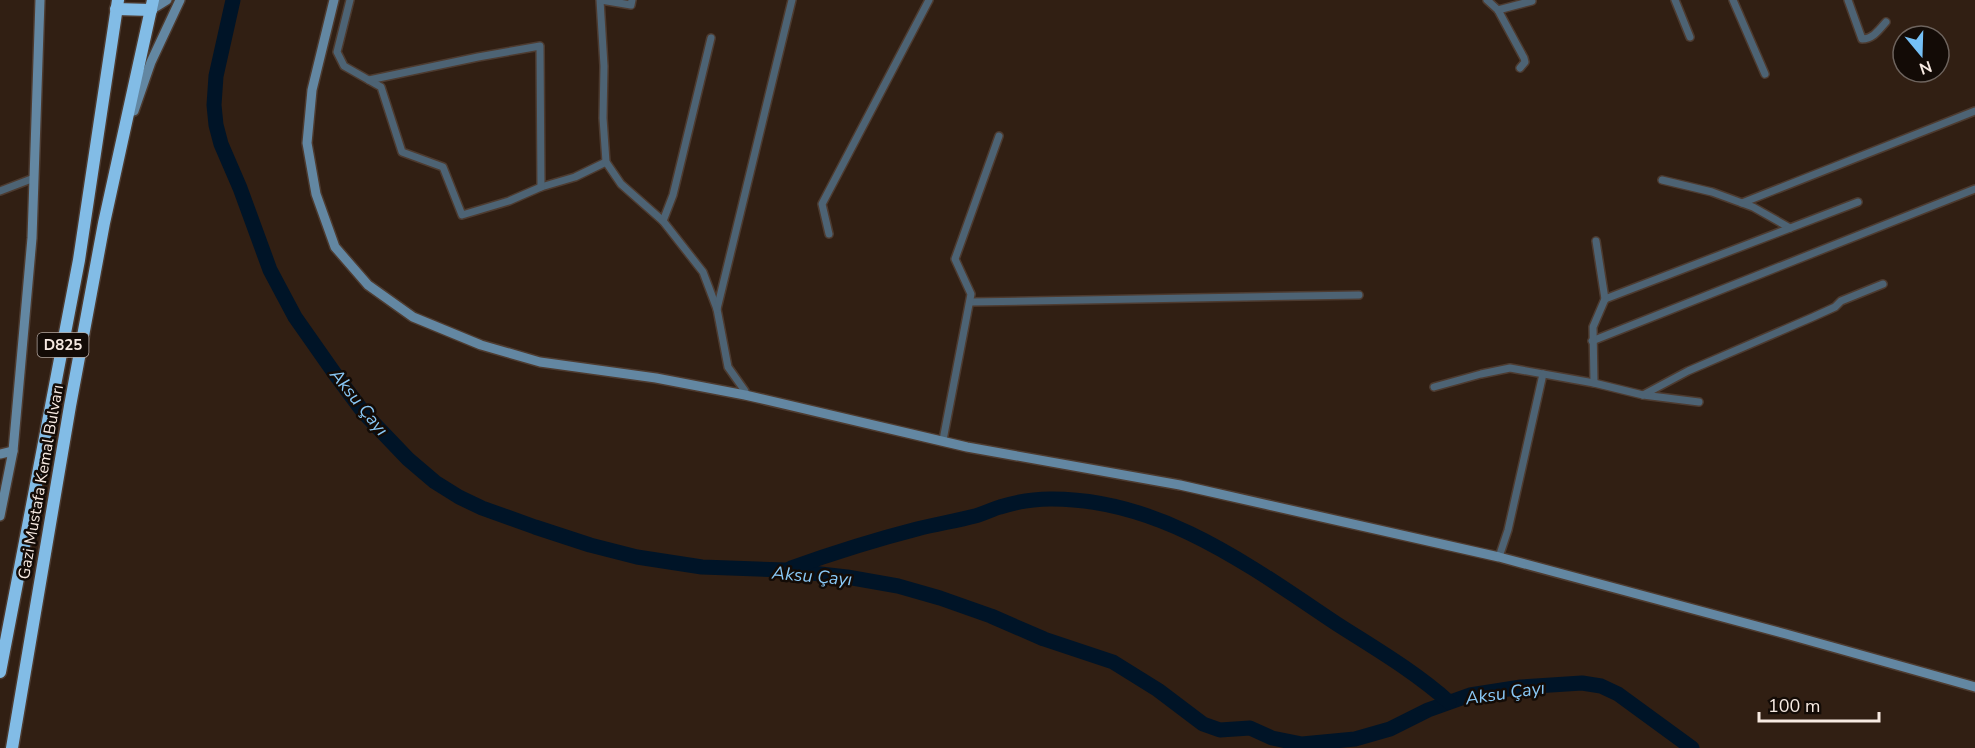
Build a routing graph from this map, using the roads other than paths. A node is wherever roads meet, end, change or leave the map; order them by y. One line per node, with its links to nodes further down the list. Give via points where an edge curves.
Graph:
1 (40, 0): 29 (street)
2 (167, 0): 16 (street)
3 (180, 0): 27 (street, via 151,62)
4 (334, 0): 49 (street, via 312,90 307,143 316,195 335,247 368,285 413,317 481,345 540,362)
5 (350, 0): 24 (street, via 337,52 344,66)
6 (600, 0): 7 (street, via 631,5); 28 (street)
7 (632, 0)
8 (792, 0): 44 (street)
9 (929, 0): 38 (street, via 822,204)
10 (1487, 0): 18 (street)
11 (1532, 0): 12 (street); 18 (street)
12 (1538, 0)
13 (1675, 0): 20 (street)
14 (1733, 0): 23 (street)
15 (1848, 0): 19 (street, via 1862,39 1874,35)
16 (152, 5): 17 (highway, Gazi Mustafa Kemal Bulvarı); 27 (highway, Gazi Mustafa Kemal Bulvarı)
17 (116, 8): 57 (highway, Gazi Mustafa Kemal Bulvarı / D825, via 79,260)
18 (1498, 10): 22 (street, via 1524,58)
19 (1886, 22)
20 (1690, 37)
21 (711, 38): 36 (street, via 673,195)
22 (1520, 68)
23 (1765, 74)
24 (368, 81): 31 (street, via 381,87 402,152 443,167 462,215); 31 (street, via 540,46)
25 (1975, 111): 35 (street)
26 (999, 136): 43 (street, via 955,260 971,294)
27 (119, 153): 59 (highway, Gazi Mustafa Kemal Bulvarı, via 70,406)
28 (606, 162): 31 (street); 36 (street, via 621,184)
29 (34, 178): 33 (street); 53 (street)
30 (1662, 180): 35 (street)
31 (541, 187)
32 (1975, 189): 45 (street)
33 (0, 191)
34 (1858, 202): 37 (street)
35 (1742, 203): 37 (street)
36 (663, 221): 44 (street, via 703,272)
37 (1790, 228): 42 (street)
38 (829, 234)
39 (1596, 240): 42 (street)
40 (1883, 284): 50 (street, via 1688,370)
41 (1359, 295): 43 (street)
42 (1605, 299): 45 (street, via 1593,327)
43 (970, 302): 52 (street)
44 (717, 309): 49 (street, via 728,367)
45 (1592, 341): 47 (street)
46 (1543, 374): 47 (street); 48 (street, via 1510,368); 56 (street)
47 (1594, 383): 50 (street)
48 (1434, 387)
49 (745, 395): 52 (street)
50 (1643, 395): 51 (street)
51 (1699, 402)
52 (943, 440): 56 (street, via 1180,485)
53 (13, 451): 54 (street); 55 (street)
54 (0, 454)
55 (0, 516)
56 (1499, 557): 58 (street)
57 (0, 672)
58 (1975, 687)
59 (12, 748)

